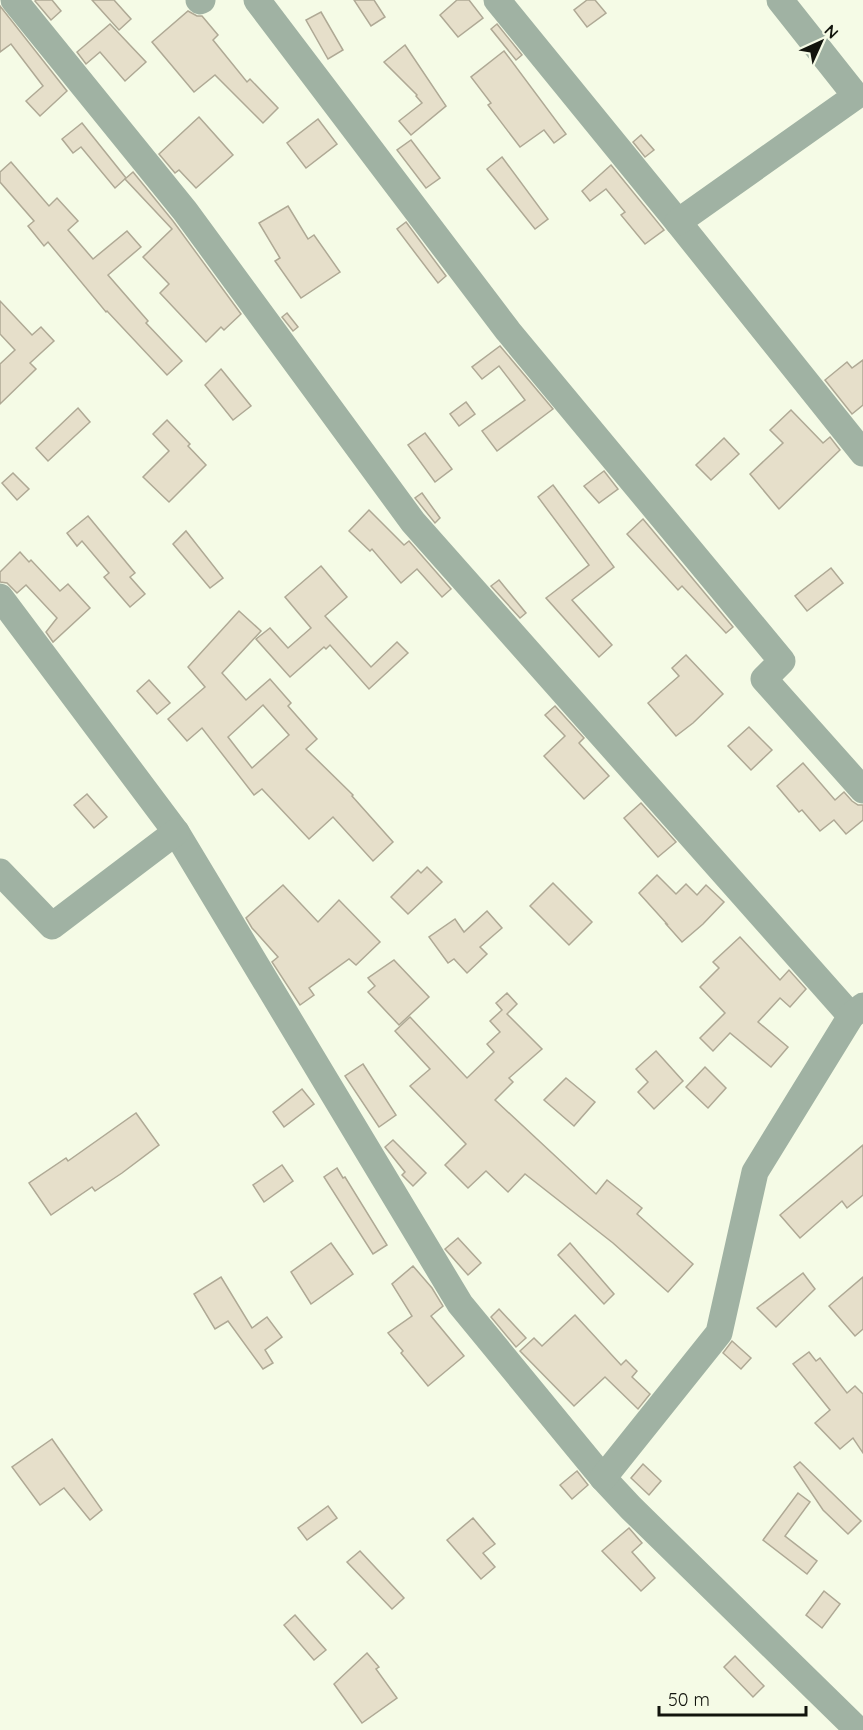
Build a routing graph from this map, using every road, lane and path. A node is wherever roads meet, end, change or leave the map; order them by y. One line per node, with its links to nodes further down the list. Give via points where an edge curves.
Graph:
1 (14, 0): 11 (street, via 185,211 413,522)
2 (257, 0): 8 (street, via 508,331 783,661 764,679)
3 (497, 0): 5 (street)
4 (780, 0): 5 (street, via 856,96)
5 (678, 222): 6 (street)
6 (863, 453)
7 (0, 597): 9 (street)
8 (863, 790)
9 (176, 832): 10 (street, via 52,926); 12 (street, via 460,1304)
10 (0, 872)
11 (857, 1011): 12 (street, via 755,1172 719,1333)
12 (603, 1478): 13 (street)
13 (858, 1730)

